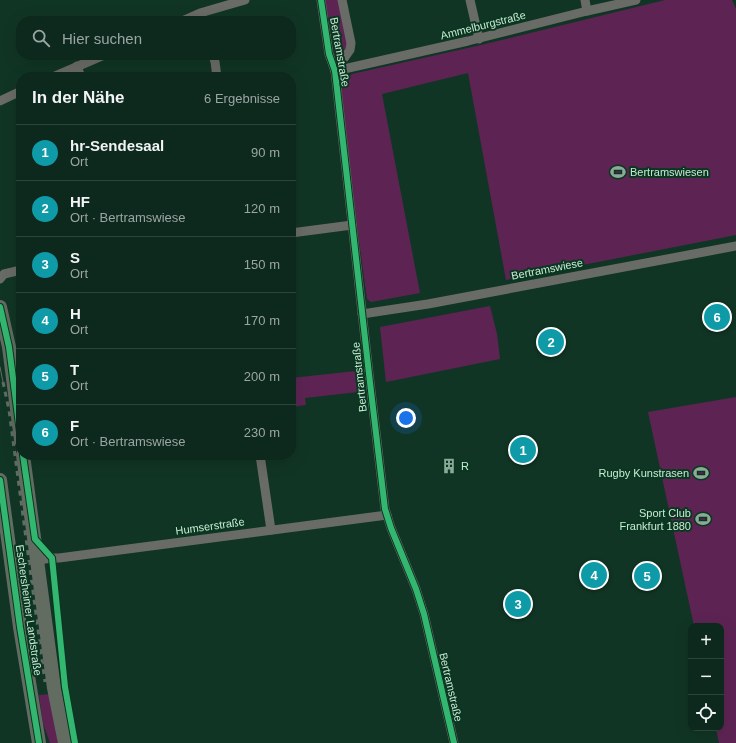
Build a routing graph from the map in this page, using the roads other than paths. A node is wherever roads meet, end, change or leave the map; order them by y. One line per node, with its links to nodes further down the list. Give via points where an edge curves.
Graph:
1 (245, 0): 8 (street)
2 (321, 0): 13 (street, Bertramstraße, via 329,54)
3 (342, 0): 13 (street, Bertramstraße, via 351,43 350,50)
4 (470, 0): 9 (street)
5 (585, 0): 7 (street)
6 (636, 0): 7 (street, Ammelburgstraße)
7 (587, 11): 9 (street, Ammelburgstraße)
8 (204, 16)
9 (478, 39): 13 (street, Ammelburgstraße)
10 (92, 60): 12 (street)
11 (214, 60): 16 (street)
12 (77, 66): 14 (street); 15 (street)
13 (335, 71): 19 (street, Bertramstraße)
14 (64, 72)
15 (79, 72)
16 (216, 72)
17 (16, 93): 18 (street)
18 (0, 100)
19 (352, 225): 20 (street); 25 (street, Bertramstraße)
20 (296, 232)
21 (736, 246): 25 (street, Bertramswiese)
22 (16, 271): 23 (street, via 4,274)
23 (0, 279)
24 (0, 307): 26 (main road, via 9,347)
25 (362, 314): 30 (street, Bertramstraße)
26 (16, 401)
27 (24, 460): 32 (main road, Eschersheimer Landstraße)
28 (261, 460): 31 (street)
29 (0, 480): 33 (main road, Eschersheimer Landstraße)
30 (387, 515): 31 (street, Humserstraße); 35 (street, Bertramstraße, via 424,614)
31 (271, 530): 32 (street, Humserstraße)
32 (38, 560): 34 (main road, Eschersheimer Landstraße, via 54,688)
33 (39, 743)
34 (65, 743)
35 (454, 743)

